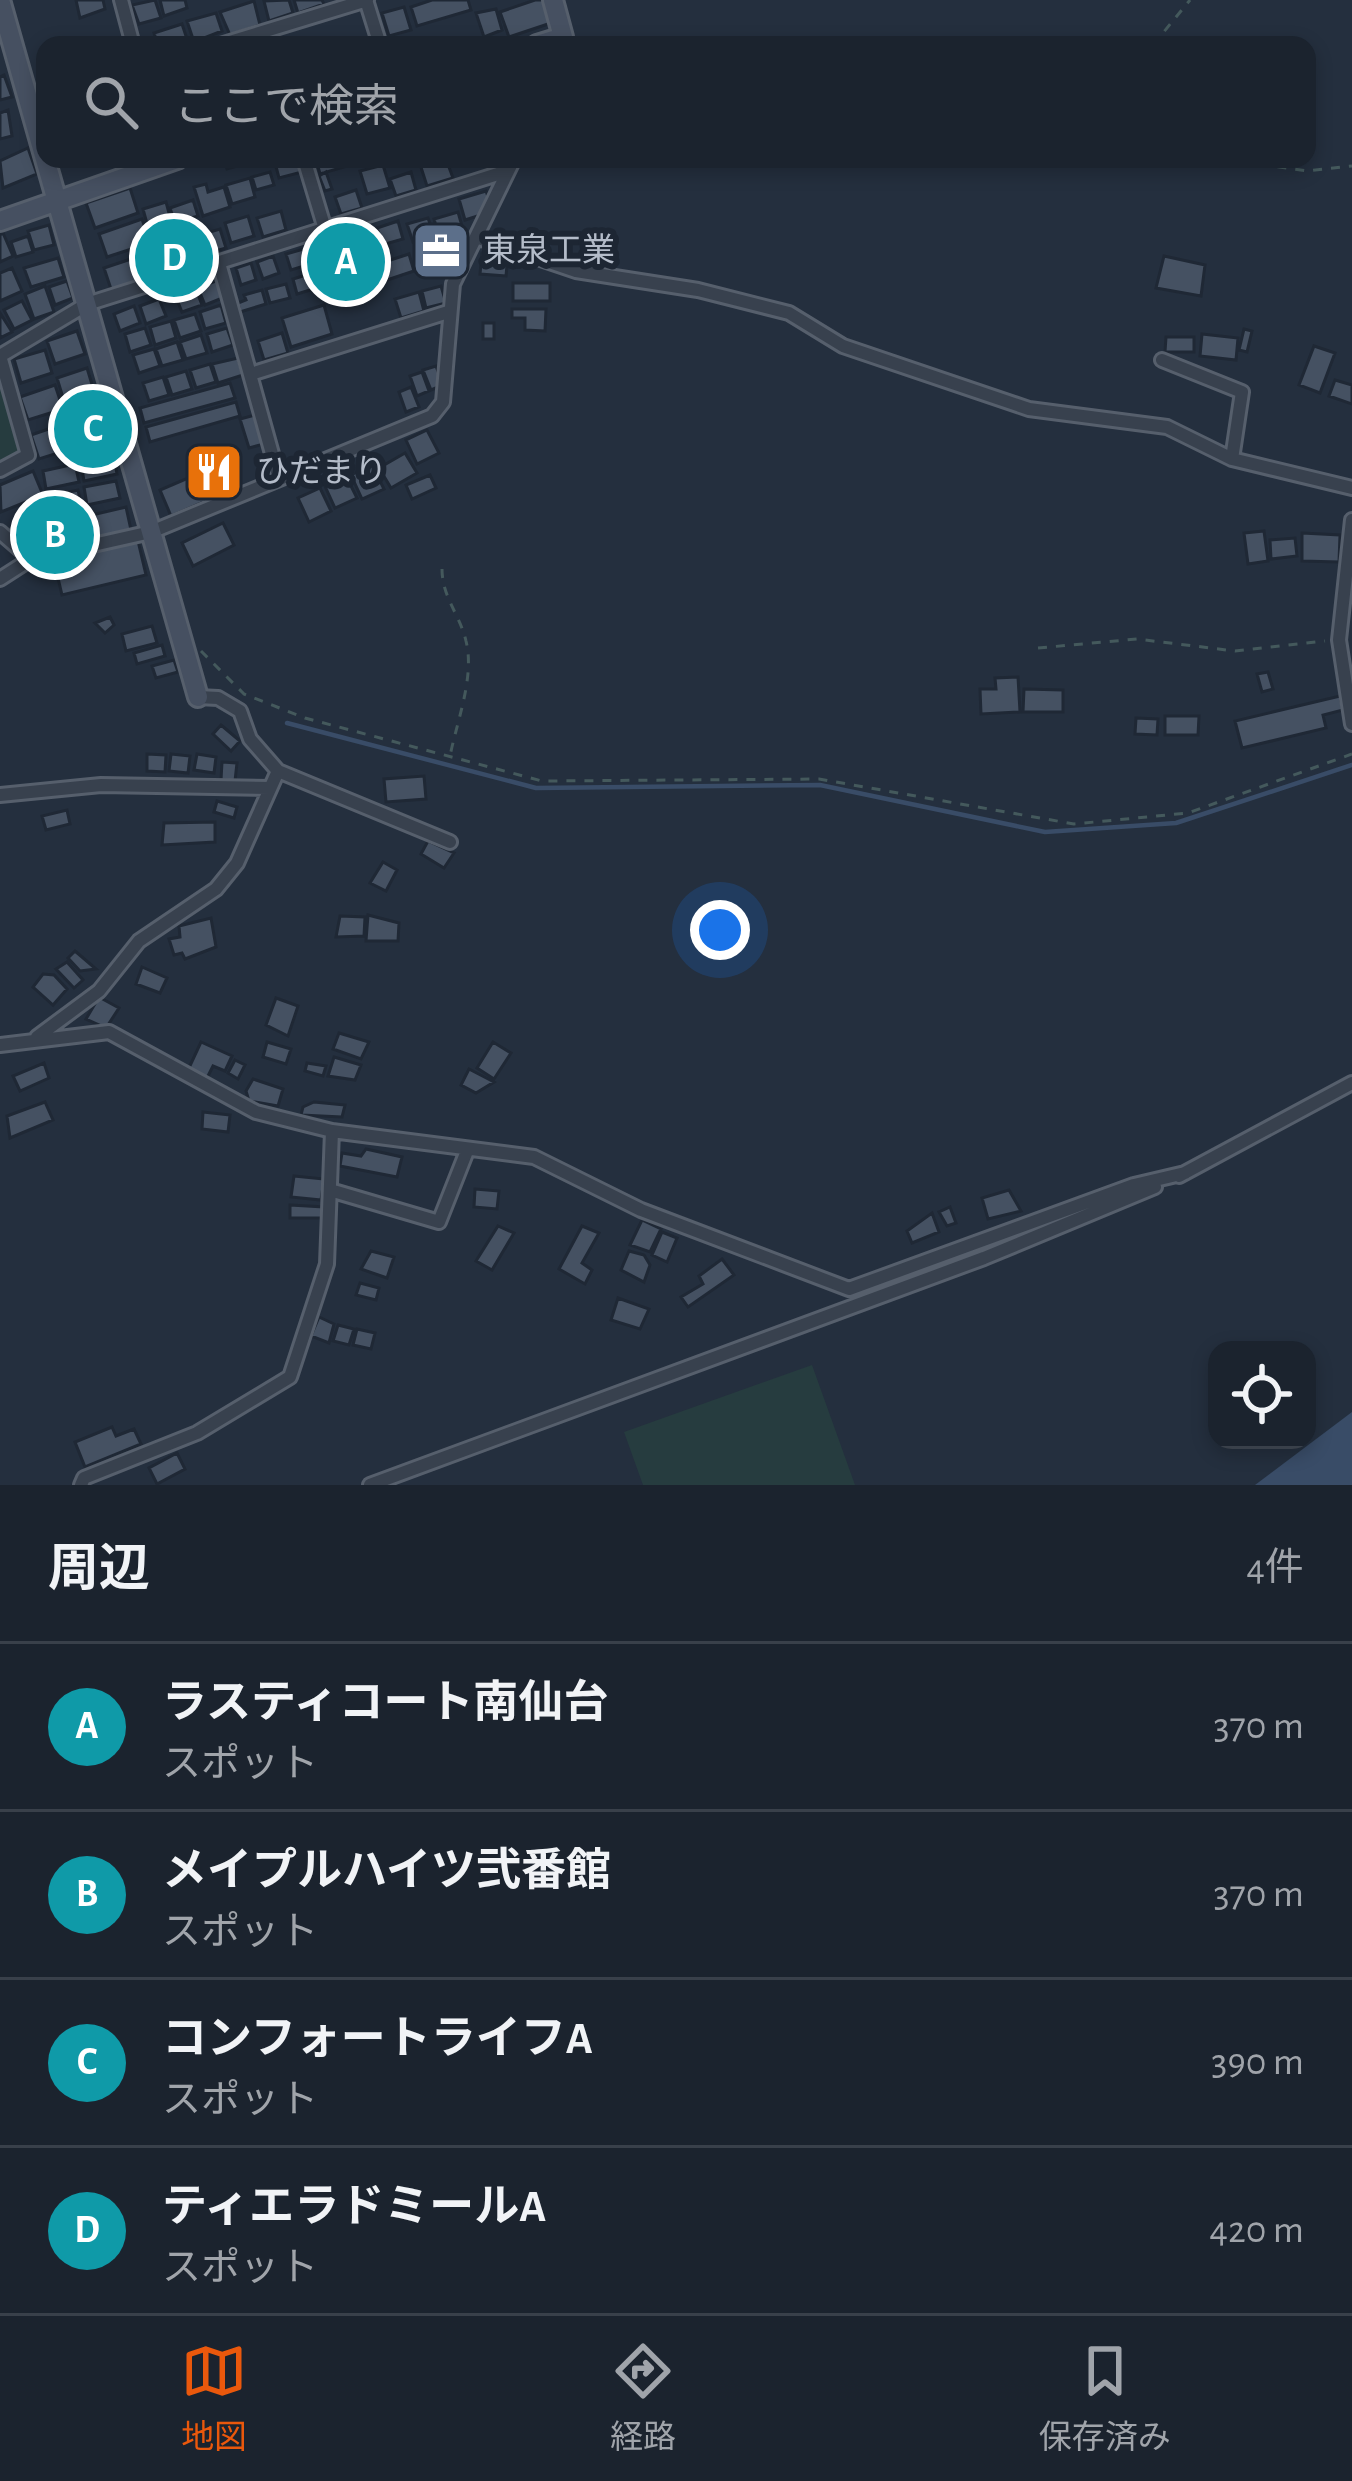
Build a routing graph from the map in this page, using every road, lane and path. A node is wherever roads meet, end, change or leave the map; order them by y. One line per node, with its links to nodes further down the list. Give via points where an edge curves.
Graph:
1 (0, 0): 11 (street)
2 (121, 0): 6 (street)
3 (366, 0): 7 (street); 8 (street)
4 (553, 0): 9 (street)
5 (1190, 0): 10 (path)
6 (131, 36)
7 (249, 36)
8 (377, 36)
9 (565, 36)
10 (1160, 36)
11 (36, 127)
12 (1352, 166): 17 (path)
13 (48, 168): 19 (street)
14 (145, 168): 19 (street)
15 (307, 168): 21 (street)
16 (507, 168): 18 (street)
17 (1286, 168)
18 (504, 172): 21 (street); 22 (street)
19 (56, 198): 20 (street); 24 (street)
20 (0, 221)
21 (325, 229): 23 (street)
22 (476, 237): 25 (street, via 463,253); 28 (street, via 576,271 789,313 843,346 944,382 1029,409 1167,427)
23 (219, 262): 24 (street); 27 (street)
24 (87, 304): 29 (street, via 0,356 28,455); 34 (street)
25 (448, 312): 27 (street); 30 (street, via 443,402 432,416)
26 (1162, 360): 28 (street, via 1242,392)
27 (251, 374): 30 (street)
28 (1232, 459): 31 (street)
29 (0, 470)
30 (279, 479): 34 (street)
31 (1352, 488)
32 (1352, 520): 38 (street)
33 (0, 532): 35 (street)
34 (151, 532): 35 (street); 40 (street)
35 (31, 559): 37 (street)
36 (442, 568): 44 (path, via 469,657)
37 (0, 579)
38 (1339, 640): 39 (path, via 1235,651 1137,639); 42 (street)
39 (1038, 648)
40 (185, 650): 41 (street); 44 (path, via 205,653 244,694)
41 (198, 697): 45 (street, via 240,710 250,739)
42 (1352, 724)
43 (1352, 754): 44 (path, via 1188,813 1074,824 819,778 562,782)
44 (450, 758)
45 (278, 771): 46 (street); 48 (street)
46 (270, 788): 47 (street, via 101,785); 49 (street, via 237,863 216,889 140,941 99,991)
47 (0, 795)
48 (450, 842)
49 (31, 1042): 50 (street); 52 (street, via 109,1032 227,1100)
50 (0, 1045)
51 (1352, 1083): 54 (street)
52 (332, 1131): 53 (street); 55 (street)
53 (467, 1151): 54 (street, via 555,1164 641,1210 849,1289); 55 (street, via 439,1222)
54 (1185, 1173): 57 (street, via 984,1258)
55 (330, 1190): 56 (street, via 327,1264 290,1377 196,1433)
56 (81, 1485)
57 (370, 1485)

